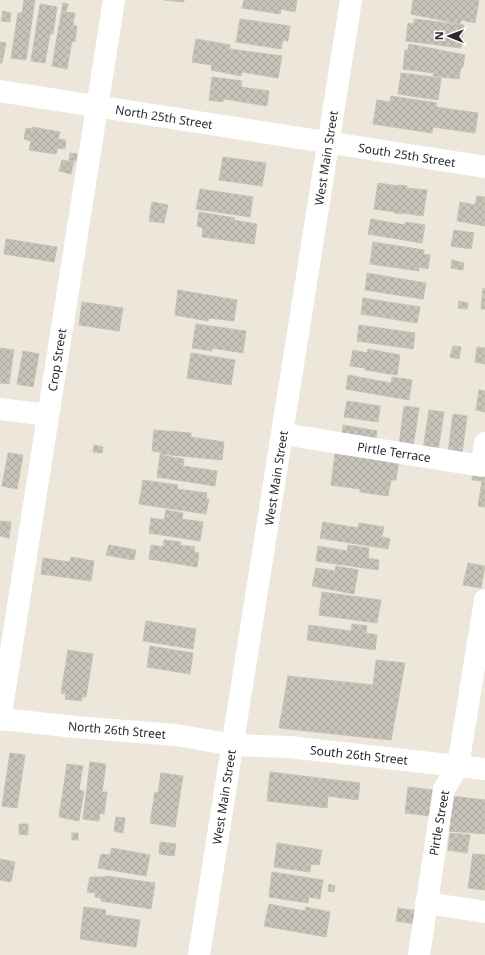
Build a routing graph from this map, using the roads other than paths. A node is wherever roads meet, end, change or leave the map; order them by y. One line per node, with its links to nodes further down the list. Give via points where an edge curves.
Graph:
1 (114, 0): 4 (street, Crop Street)
2 (351, 0): 5 (street, West Main Street)
3 (0, 91): 4 (street, North 25th Street)
4 (98, 106): 5 (street, North 25th Street); 8 (street, Crop Street)
5 (329, 142): 6 (street, South 25th Street); 9 (street, West Main Street)
6 (485, 167)
7 (0, 409): 8 (street)
8 (48, 415): 13 (street, Crop Street)
9 (283, 434): 10 (street, Pirtle Terrace, via 482,466); 14 (street, West Main Street)
10 (485, 443)
11 (485, 600): 12 (street, Pirtle Street)
12 (482, 638): 15 (street, Pirtle Street)
13 (0, 719): 14 (street, North 26th Street, via 176,735)
14 (233, 744): 15 (street, South 26th Street, via 289,747); 19 (street, West Main Street)
15 (458, 766): 16 (street, South 26th Street); 17 (street, Pirtle Street, via 444,789)
16 (485, 769)
17 (426, 903): 18 (street); 20 (street, Pirtle Street)
18 (485, 912)
19 (199, 955)
20 (419, 955)

